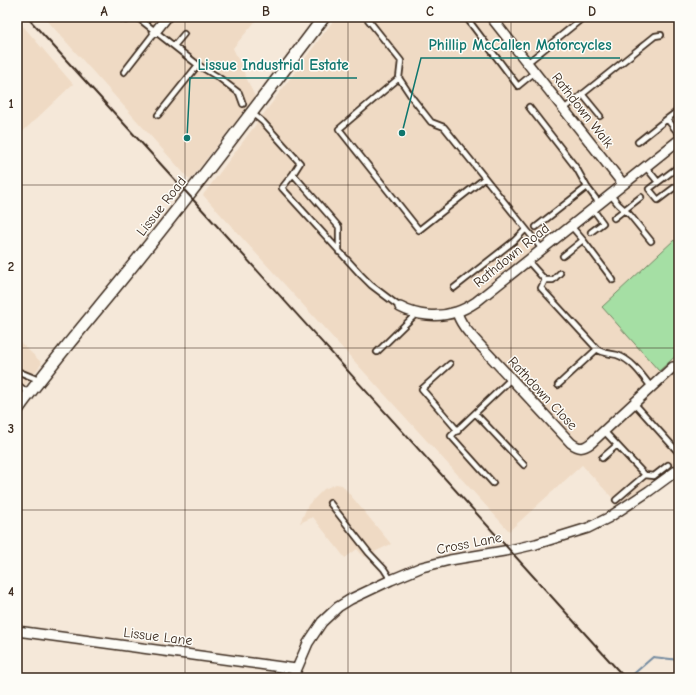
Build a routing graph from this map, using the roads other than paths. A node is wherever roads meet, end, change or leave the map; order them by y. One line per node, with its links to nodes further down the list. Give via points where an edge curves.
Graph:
1 (118, 17): 8 (lane, via 126,20 137,17)
2 (167, 17): 8 (street)
3 (324, 17): 22 (street, Lissue Road)
4 (366, 17): 16 (lane, via 401,61)
5 (466, 17): 15 (lane, via 518,86)
6 (491, 17): 12 (street, Rathdown Walk)
7 (584, 17): 12 (lane)
8 (155, 32): 11 (lane); 14 (lane)
9 (184, 34): 11 (lane)
10 (661, 34): 17 (lane, via 655,36)
11 (174, 46): 13 (lane)
12 (527, 63): 15 (street, Rathdown Walk)
13 (198, 65): 18 (lane, via 239,93); 23 (lane)
14 (124, 72)
15 (535, 72): 20 (street, Rathdown Walk)
16 (398, 78): 32 (lane, via 431,122 444,127); 32 (lane, via 338,129 419,230)
17 (582, 94): 20 (lane); 24 (lane)
18 (243, 104)
19 (529, 107): 36 (lane)
20 (564, 109): 34 (street, Rathdown Walk)
21 (679, 110): 25 (lane)
22 (252, 113): 31 (lane, via 300,162); 65 (street, Lissue Road)
23 (158, 115)
24 (600, 116)
25 (667, 119): 26 (lane); 28 (lane)
26 (679, 134)
27 (679, 140): 29 (street, Rathdown Road)
28 (638, 142)
29 (645, 166): 33 (lane); 34 (street, Rathdown Road)
30 (679, 168): 33 (lane)
31 (293, 174): 49 (lane, via 340,227); 49 (lane, Rathdown Road, via 282,188)
32 (485, 178): 44 (lane)
33 (658, 182): 35 (lane, via 649,189 658,200)
34 (623, 184): 37 (street, Rathdown Road)
35 (679, 184)
36 (587, 187): 39 (lane); 43 (lane)
37 (610, 194): 39 (street, Rathdown Road); 40 (lane)
38 (641, 197): 40 (lane)
39 (595, 206): 42 (street, Rathdown Road); 45 (lane, via 603,222)
40 (624, 210): 41 (lane); 47 (lane)
41 (614, 218)
42 (571, 225): 46 (lane); 48 (street, Rathdown Road)
43 (536, 227)
44 (526, 229): 48 (lane); 55 (lane)
45 (591, 232)
46 (583, 240): 50 (lane); 54 (lane)
47 (651, 241)
48 (542, 249): 51 (street, Rathdown Road)
49 (339, 252): 56 (lane, Rathdown Road, via 371,285)
50 (562, 256)
51 (528, 260): 53 (lane); 57 (street, Rathdown Road, via 476,302)
52 (560, 273): 53 (lane, via 553,280)
53 (545, 280): 59 (lane, via 541,288)
54 (613, 280)
55 (454, 288)
56 (400, 307): 58 (street, Rathdown Road)
57 (458, 312): 58 (street, Rathdown Road, via 440,315); 64 (street, Rathdown Close, via 468,331)
58 (416, 314): 60 (lane)
59 (596, 349): 67 (lane); 68 (lane, via 627,360)
60 (377, 352)
61 (450, 364): 73 (lane, via 422,389)
62 (676, 365): 68 (street, Rathdown Close)
63 (17, 371): 65 (lane)
64 (511, 379): 72 (lane); 74 (street, Rathdown Close, via 576,447 586,446)
65 (38, 382): 69 (street, Lissue Road)
66 (17, 384): 69 (lane)
67 (558, 385)
68 (651, 387): 70 (street, Rathdown Close)
69 (29, 394): 71 (street, Lissue Road)
70 (634, 402): 74 (street, Rathdown Close); 76 (lane)
71 (17, 410)
72 (476, 414): 73 (lane); 78 (lane)
73 (458, 430): 82 (lane, via 451,436)
74 (604, 430): 75 (lane)
75 (617, 445): 77 (lane); 81 (lane)
76 (678, 452)
77 (602, 458)
78 (524, 465)
79 (668, 465): 81 (lane, via 654,476)
80 (679, 470): 85 (street, Cross Lane, via 608,518 588,528 536,544 436,563)
81 (645, 475): 83 (lane)
82 (493, 483)
83 (616, 500)
84 (330, 503): 85 (lane, via 384,569)
85 (390, 580): 87 (street, Cross Lane, via 351,599 330,613 308,643)
86 (17, 632): 87 (street, Lissue Lane)
87 (296, 669): 88 (street, Cross Lane)
88 (293, 678)

